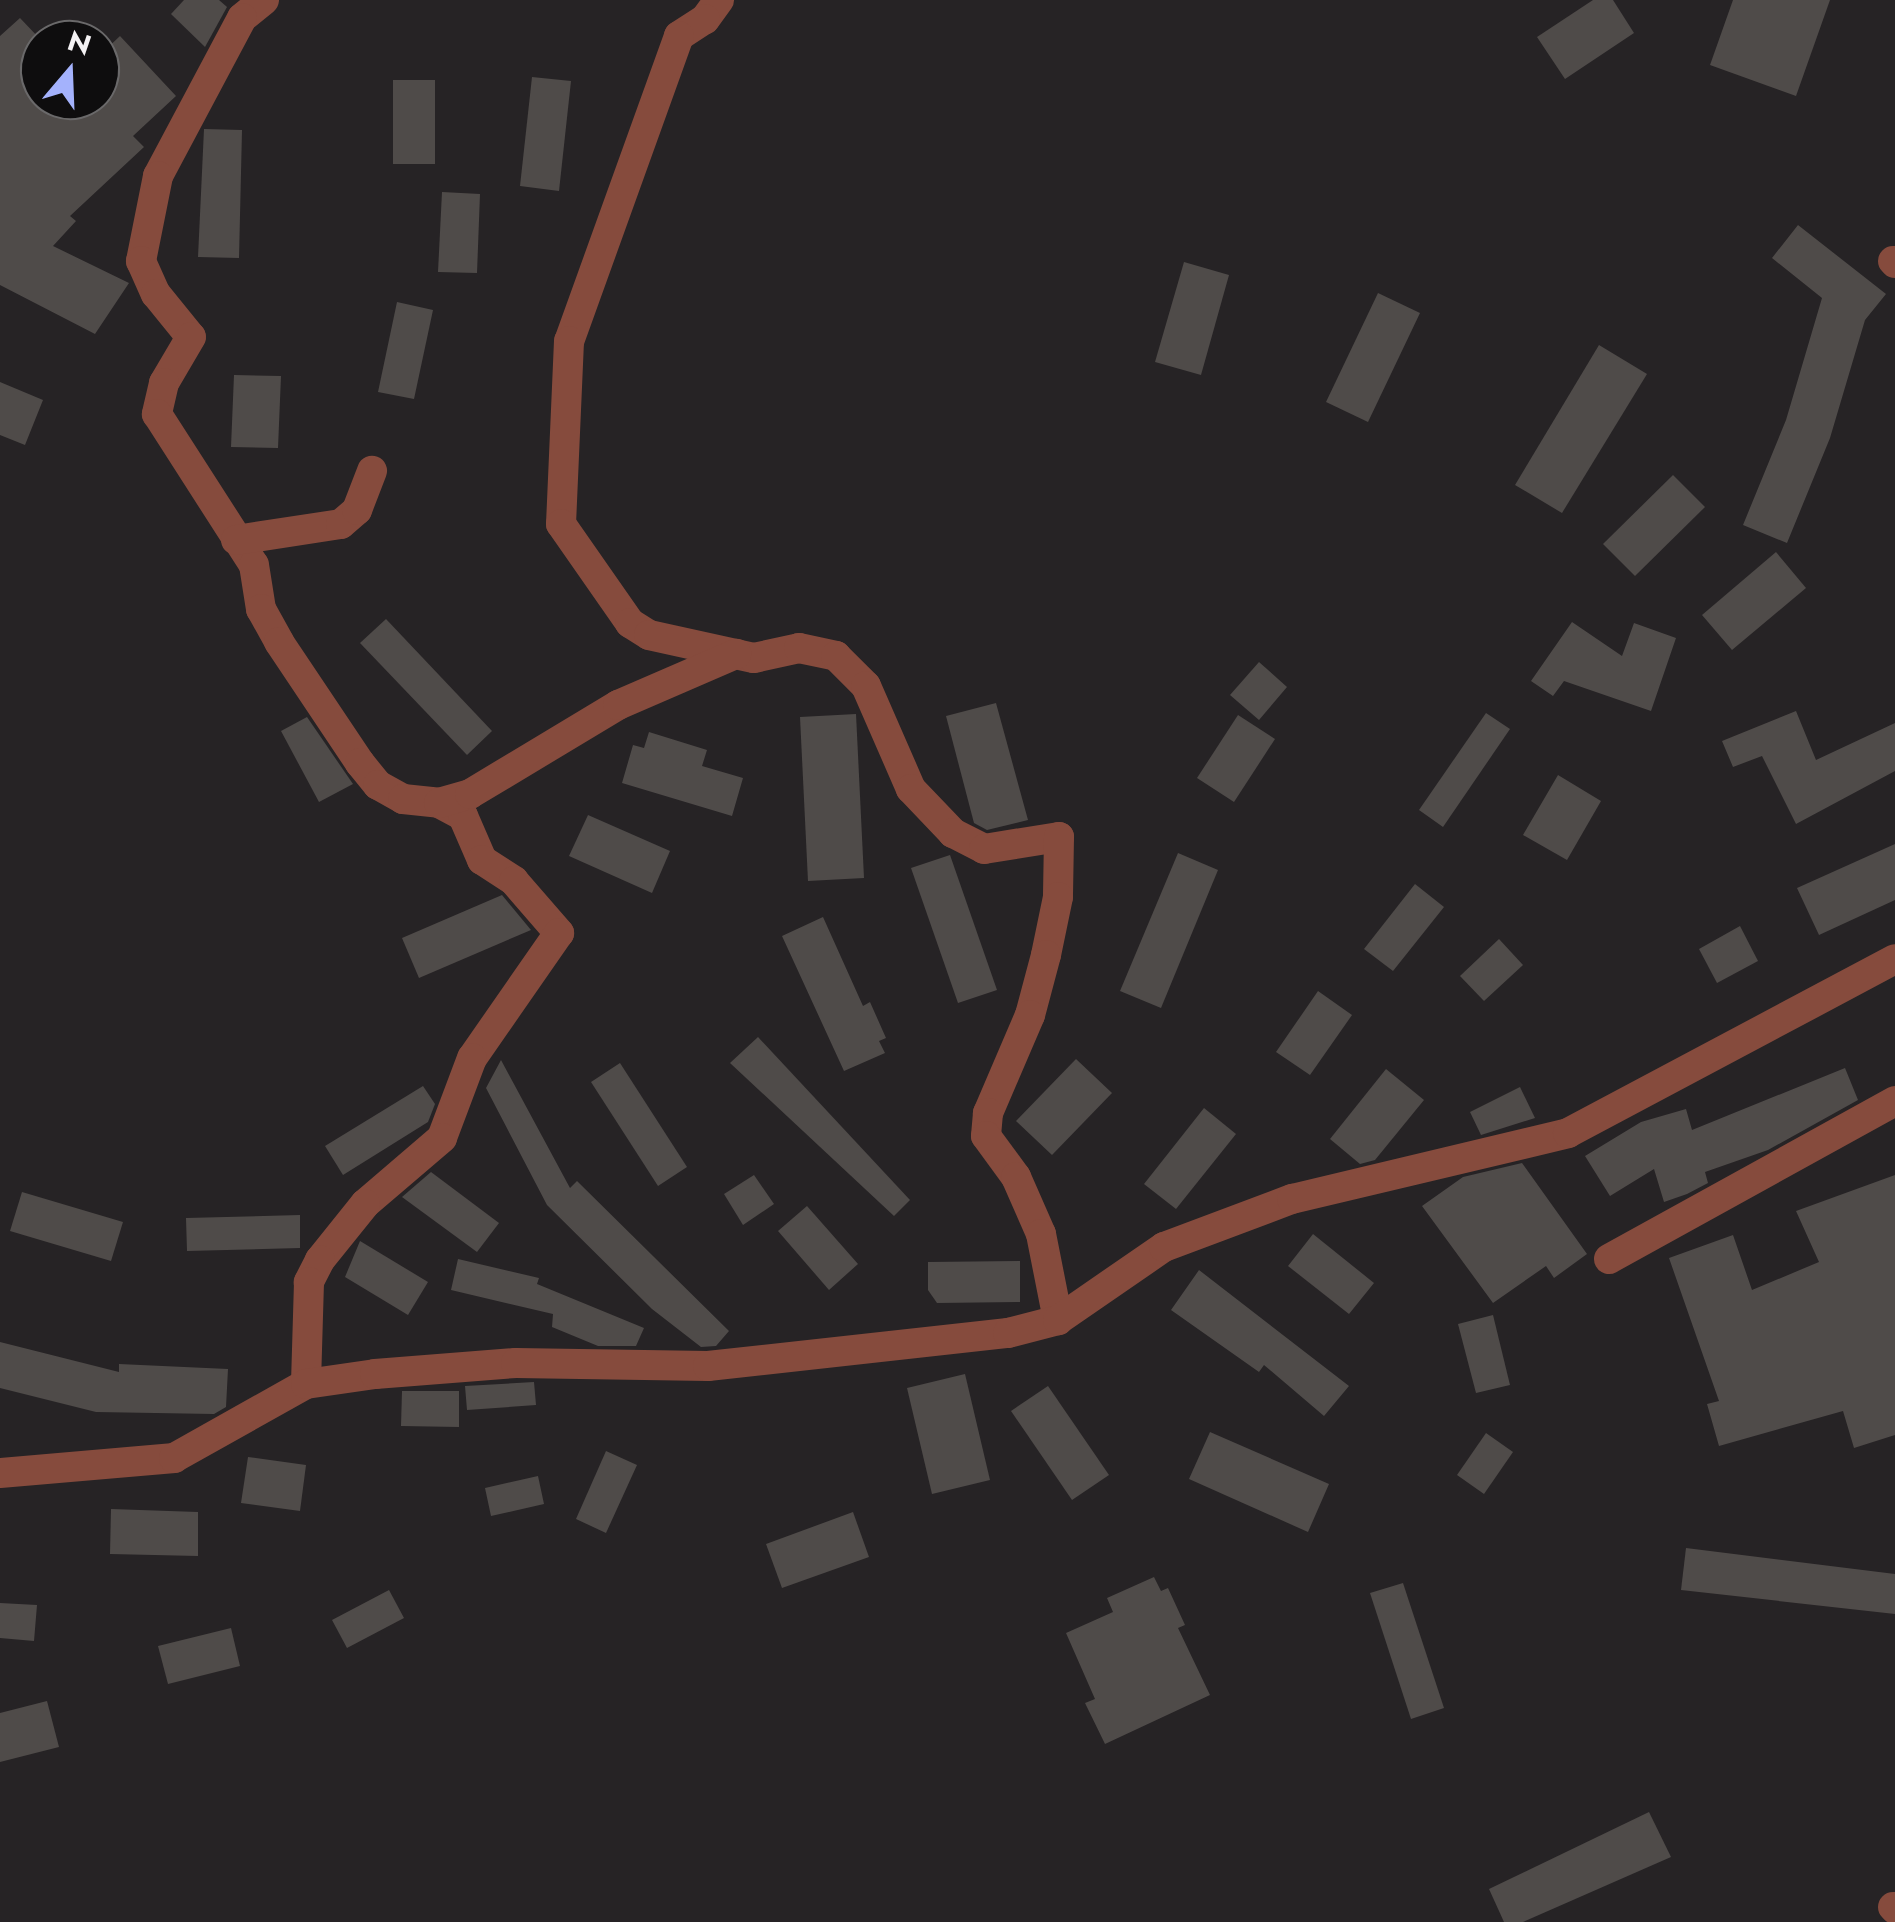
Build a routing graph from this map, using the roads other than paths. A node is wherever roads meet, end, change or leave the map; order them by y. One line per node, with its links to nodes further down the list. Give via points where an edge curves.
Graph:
1 (264, 0): 4 (street, via 242,18 158,176 141,261 156,294 191,338 164,383 157,414)
2 (719, 0): 5 (street, via 706,19 679,36 569,341 561,524 630,623 649,635)
3 (372, 470): 4 (street, via 357,510 341,524)
4 (236, 540): 6 (street, via 254,564 261,610 360,763 378,785 403,799)
5 (736, 654): 6 (street, via 618,704 470,794); 10 (street, via 754,658 799,648 836,656 866,686 911,789 953,833 984,849 1059,837 1058,897 1046,955 1030,1015 988,1113 986,1136 1016,1177 1041,1234)
6 (438, 803): 11 (street, via 464,816 482,860 514,882 559,933 472,1058 442,1138 365,1204 320,1260 309,1282)
7 (1895, 959): 10 (street, via 1568,1133 1292,1199 1164,1247)
8 (1895, 1101): 9 (street)
9 (1609, 1259)
10 (1058, 1320): 11 (street, via 1008,1333 726,1364 516,1363)
11 (306, 1384): 12 (street, via 174,1458)
12 (0, 1473)

